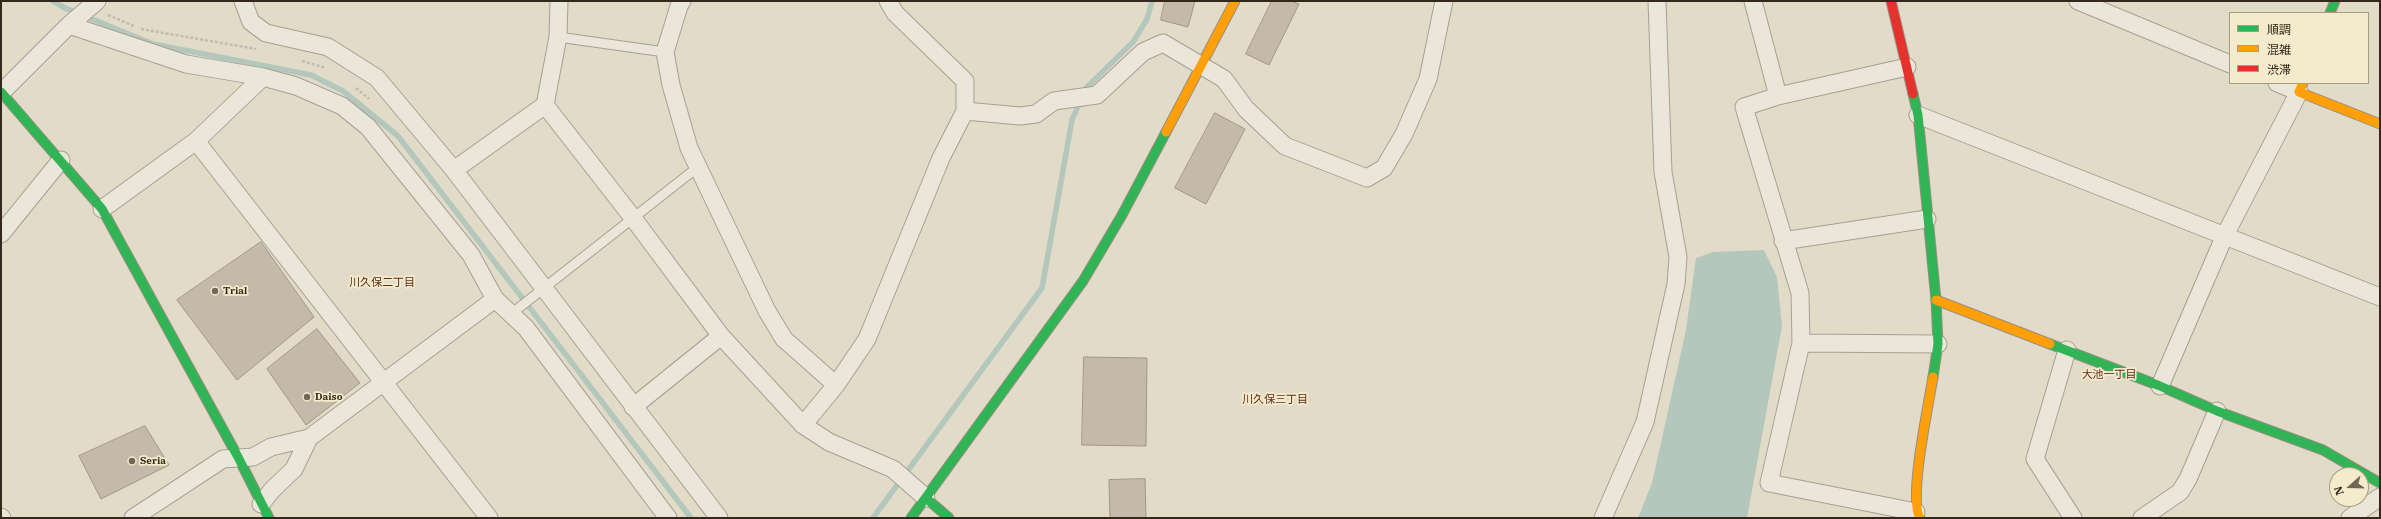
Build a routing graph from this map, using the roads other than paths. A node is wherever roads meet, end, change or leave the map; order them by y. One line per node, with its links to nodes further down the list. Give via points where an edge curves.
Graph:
1 (244, 1): 32 (street, via 251,22 266,33 328,47 378,78)
2 (559, 1): 15 (street)
3 (682, 1): 16 (street, via 678,6)
4 (888, 1): 26 (street, via 895,13 965,81)
5 (1236, 1): 18 (street)
6 (1444, 1): 18 (street, via 1428,79 1404,134 1384,168 1367,178 1285,146 1246,109 1224,79)
7 (1657, 1): 67 (street, via 1663,172 1678,257 1676,284 1645,422)
8 (1752, 1): 24 (street)
9 (1891, 1): 19 (street)
10 (2078, 1): 17 (street)
11 (2335, 1): 13 (street)
12 (88, 3): 14 (street)
13 (2330, 12)
14 (69, 25): 20 (street, via 186,64); 23 (street)
15 (558, 37): 16 (lane); 25 (street)
16 (665, 52): 31 (street, via 671,85 689,148)
17 (2229, 64)
18 (1202, 65): 26 (street, via 1163,43 1143,52 1097,95 1054,101 1036,114 1030,115); 57 (street, via 1122,215 1083,281)
19 (1907, 67): 24 (street); 27 (street)
20 (263, 77): 29 (street); 41 (street, via 296,86 342,106 368,127 471,255)
21 (2282, 84): 22 (street)
22 (2301, 88): 28 (street); 37 (street)
23 (1, 93): 30 (street)
24 (1778, 96): 38 (street, via 1744,106)
25 (545, 105): 32 (street); 34 (street)
26 (966, 111): 49 (street, via 938,165 867,339)
27 (1918, 115): 35 (street); 37 (street)
28 (2380, 124)
29 (196, 141): 33 (street); 48 (street)
30 (61, 160): 33 (street); 36 (street)
31 (698, 167): 34 (lane); 49 (street, via 767,311 784,340)
32 (454, 170): 39 (street)
33 (102, 209): 55 (street)
34 (634, 218): 39 (lane); 44 (street)
35 (1927, 219): 38 (street); 42 (street)
36 (1, 234)
37 (2225, 235): 40 (street); 50 (street)
38 (1783, 241): 45 (street, via 1800,293)
39 (543, 288): 43 (lane); 51 (street)
40 (2380, 297)
41 (495, 299): 43 (street); 48 (street)
42 (1936, 300): 46 (street); 47 (street)
43 (511, 314): 63 (street, via 526,328)
44 (721, 336): 51 (street); 53 (street)
45 (1801, 343): 46 (street); 60 (street, via 1769,483)
46 (1938, 344): 60 (street, via 1917,480)
47 (2067, 350): 50 (street); 68 (street, via 2035,459)
48 (384, 383): 54 (street); 62 (street)
49 (836, 385): 53 (street)
50 (2160, 386): 52 (street)
51 (633, 407): 64 (street)
52 (2217, 411): 56 (street, via 2323,450); 69 (street, via 2180,492)
53 (803, 425): 57 (street, via 829,442 892,469)
54 (309, 438): 55 (street, via 271,447 253,457); 59 (street, via 294,469 272,490)
55 (238, 457): 59 (street); 61 (street, via 223,458)
56 (2380, 483)
57 (926, 498): 65 (street); 66 (street)
58 (2380, 498): 70 (street)
59 (265, 511)
60 (1918, 515)
61 (133, 518)
62 (489, 518)
63 (668, 518)
64 (719, 518)
65 (911, 518)
66 (949, 518)
67 (1603, 518)
68 (2073, 518)
69 (2142, 518)
70 (2350, 518)

